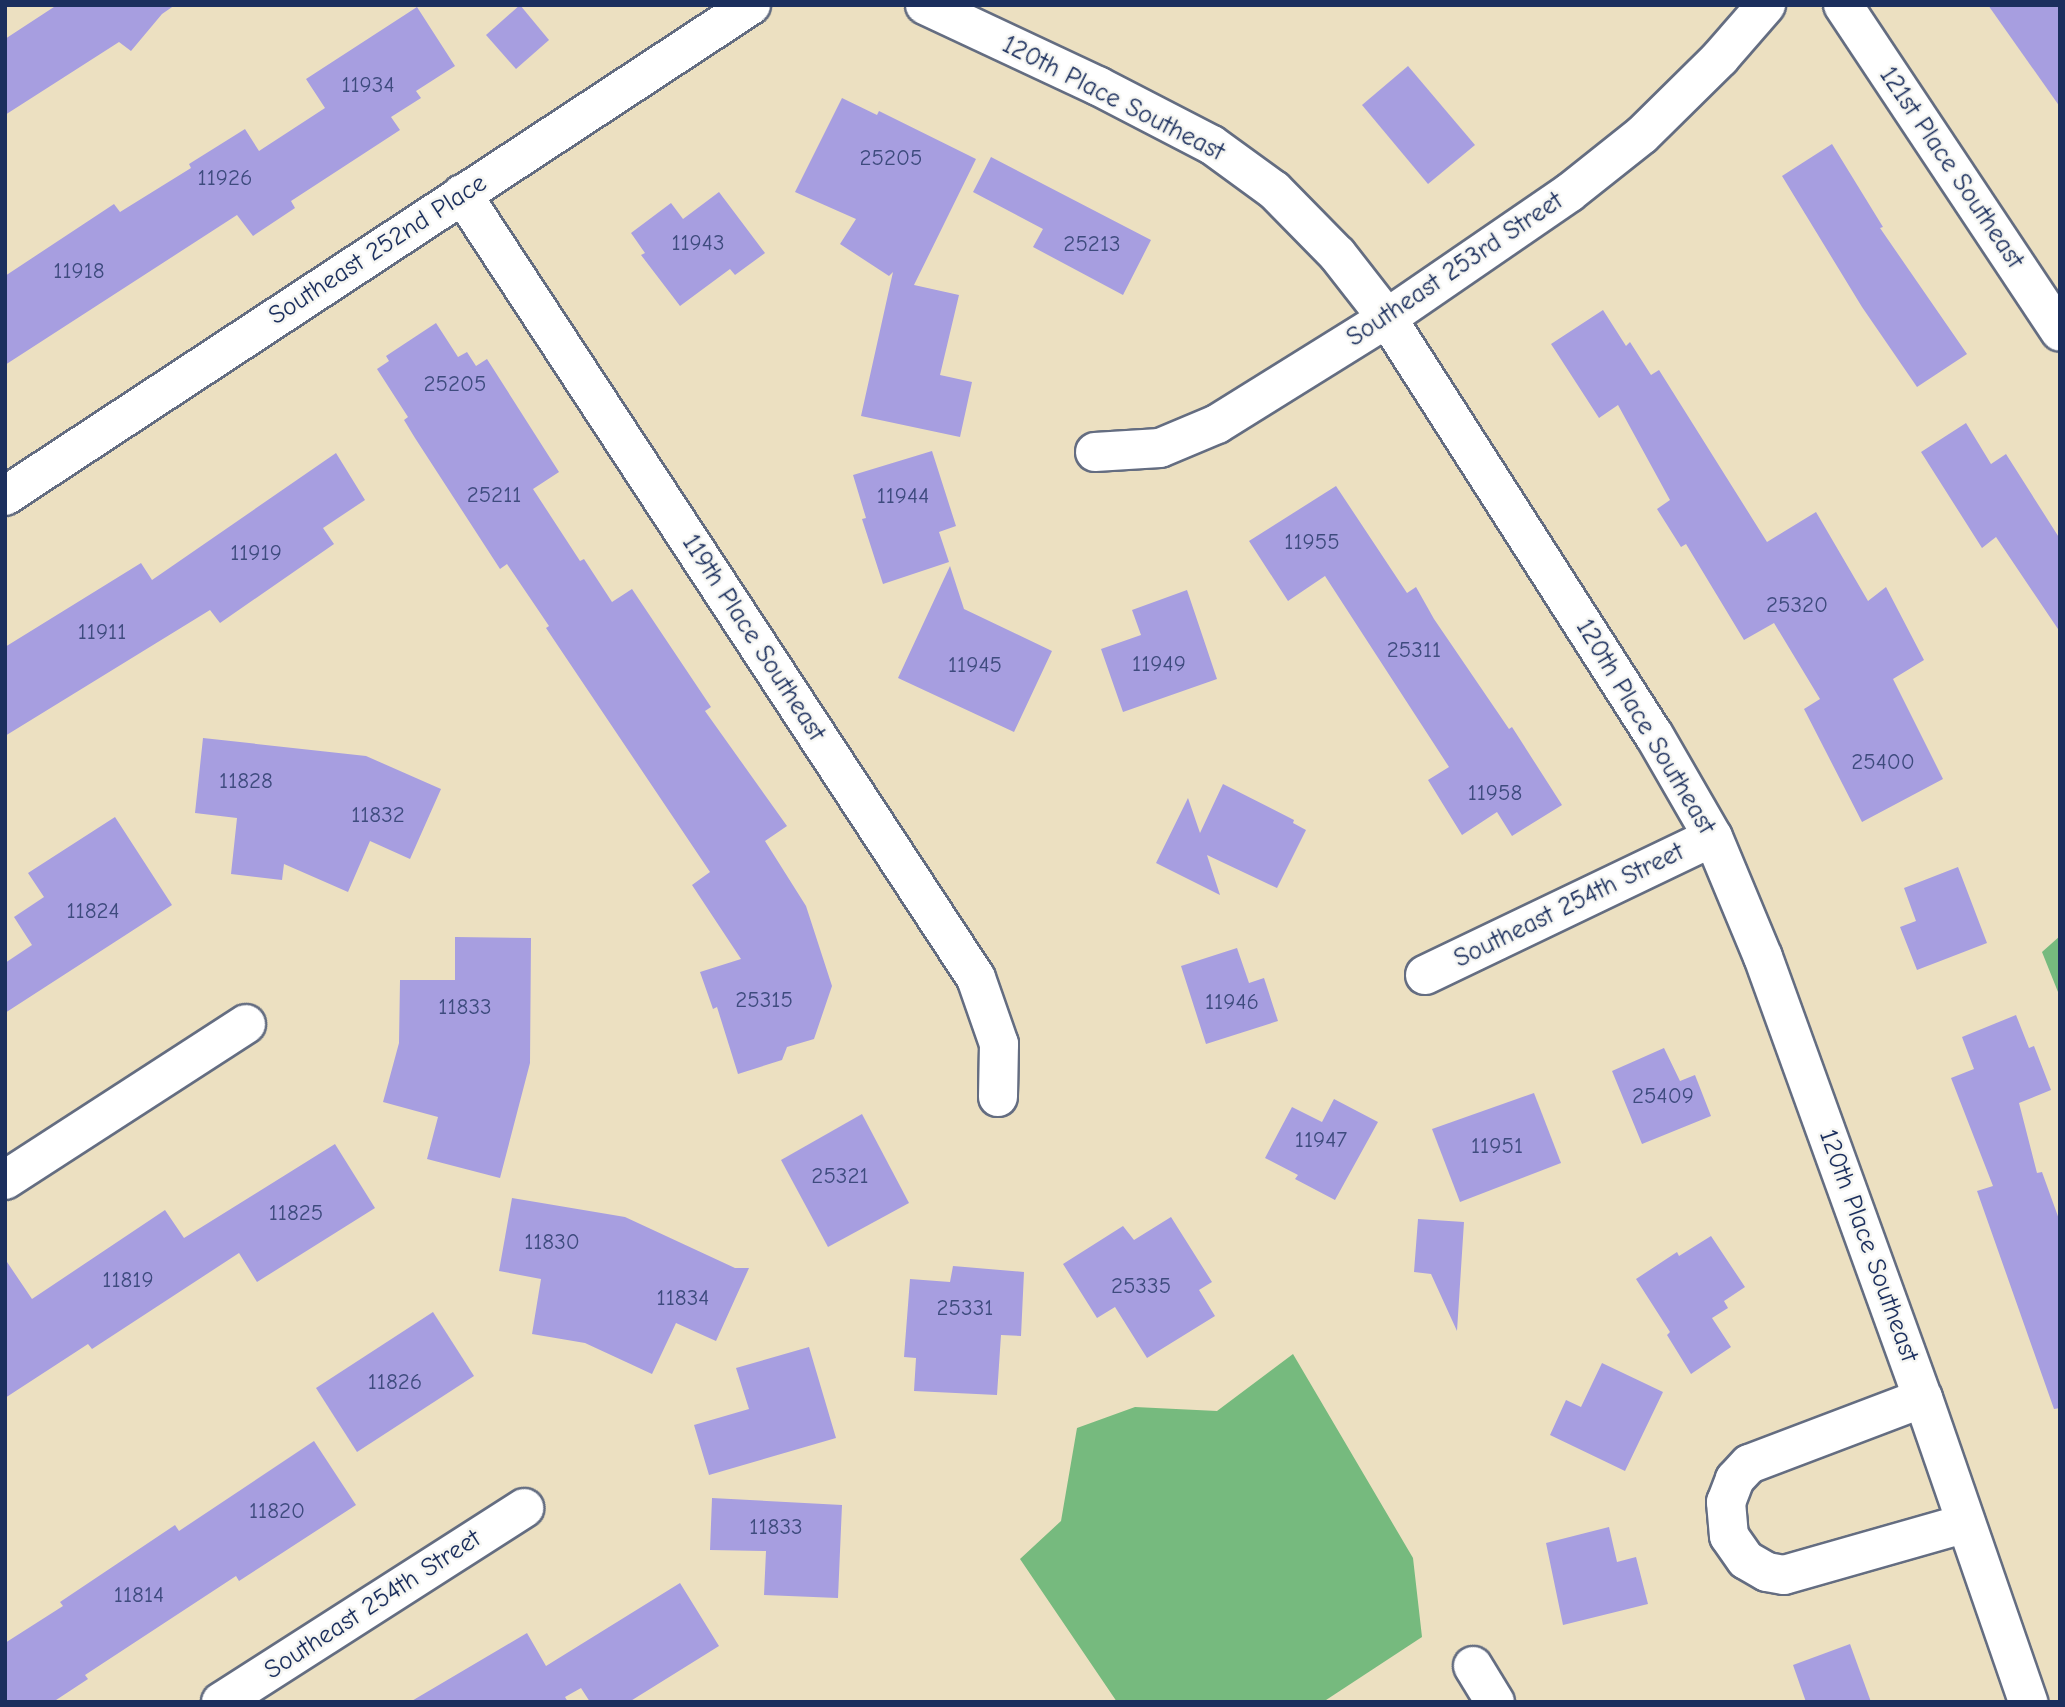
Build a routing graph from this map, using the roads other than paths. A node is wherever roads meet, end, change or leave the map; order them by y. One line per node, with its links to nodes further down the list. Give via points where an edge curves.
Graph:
1 (751, 5): 5 (street, Southeast 252nd Place)
2 (925, 5): 6 (street, 120th Place Southeast, via 1212,145 1274,190 1336,254)
3 (1766, 5): 6 (street, Southeast 253rd Street, via 1642,135 1569,193)
4 (1843, 5): 7 (street, 121st Place Southeast)
5 (462, 194): 9 (street, Southeast 252nd Place); 13 (street, 119th Place Southeast, via 976,978 999,1044)
6 (1387, 318): 8 (street, Southeast 253rd Street, via 1217,424 1160,448); 10 (street, 120th Place Southeast, via 1654,736)
7 (2060, 331)
8 (1095, 452)
9 (5, 496)
10 (1713, 837): 11 (street, Southeast 254th Street); 15 (street, 120th Place Southeast, via 1763,957)
11 (1425, 975)
12 (246, 1024): 14 (street)
13 (998, 1097)
14 (5, 1180)
15 (1923, 1398): 17 (street, 120th Place Southeast); 17 (street, via 1749,1464 1735,1479 1726,1502 1729,1535 1746,1559 1766,1572 1784,1575)
16 (524, 1508): 19 (street, Southeast 254th Street)
17 (1966, 1523): 21 (street, 120th Place Southeast)
18 (1472, 1666): 20 (street)
19 (221, 1702)
20 (1495, 1702)
21 (2028, 1702)

